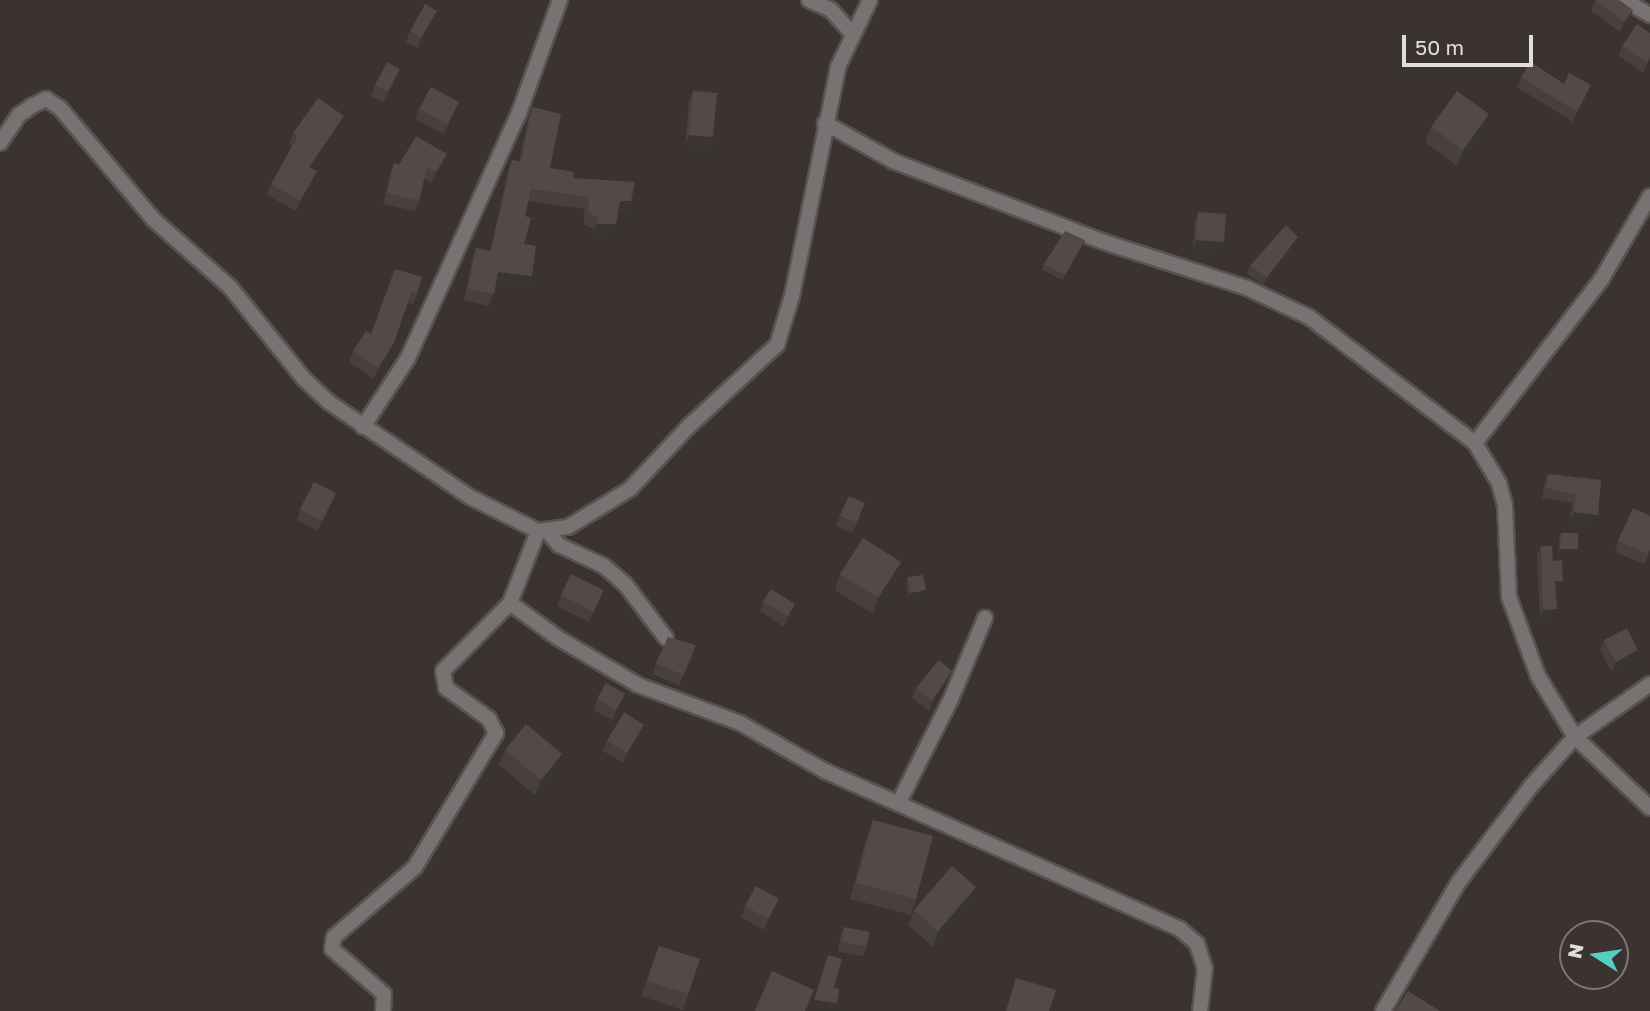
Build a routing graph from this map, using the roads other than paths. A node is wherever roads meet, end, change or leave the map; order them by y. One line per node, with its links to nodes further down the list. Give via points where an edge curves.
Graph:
1 (560, 0): 10 (street, via 519,113 423,325)
2 (809, 0): 6 (street, via 831,10)
3 (870, 0): 6 (street)
4 (1624, 0): 5 (street)
5 (1650, 15)
6 (852, 33): 7 (street, via 838,66)
7 (825, 123): 11 (street, via 893,161 1104,242 1247,288 1309,317); 12 (street, via 792,296 777,345 688,426 630,489 568,527)
8 (0, 143): 10 (street, via 19,115 32,106 46,99 60,108 154,220 230,287 304,379)
9 (1650, 197): 11 (street, via 1601,280)
10 (363, 427): 12 (street, via 470,497)
11 (1475, 443): 17 (street, via 1499,483 1505,505 1506,566 1516,625 1538,676)
12 (542, 531): 13 (street); 15 (street, via 614,575)
13 (510, 603): 18 (street, via 558,638 638,685 740,723 789,753); 20 (street, via 443,671 446,688 489,719 496,733 491,743 415,867 334,937 332,949 384,994)
14 (985, 618): 18 (street, via 951,699)
15 (666, 638)
16 (1650, 684): 17 (street)
17 (1575, 737): 19 (street); 22 (street, via 1531,786 1458,883)
18 (898, 802): 21 (street, via 1180,929 1197,944 1205,968)
19 (1650, 808)
20 (383, 1011)
21 (1200, 1011)
22 (1383, 1011)

